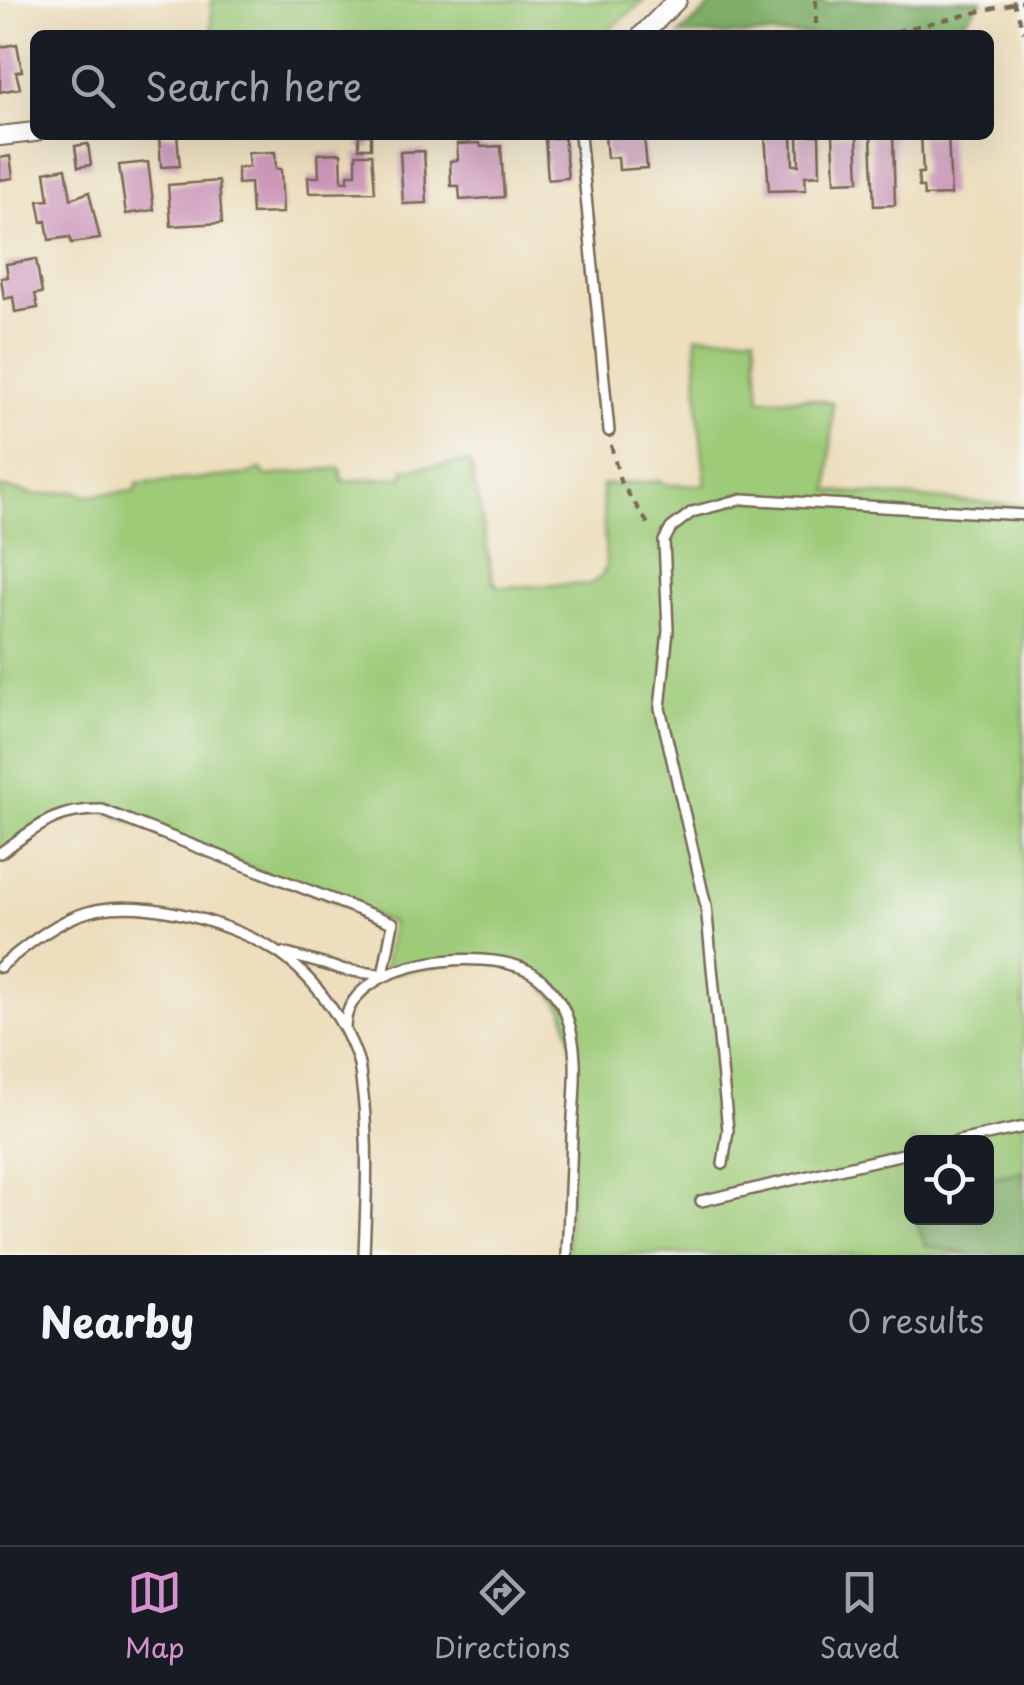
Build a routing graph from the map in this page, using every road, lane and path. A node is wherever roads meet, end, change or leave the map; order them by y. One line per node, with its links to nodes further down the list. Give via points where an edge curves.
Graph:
1 (678, 0): 5 (street)
2 (816, 0): 6 (path)
3 (1024, 1): 4 (path)
4 (1014, 2): 7 (path); 8 (path)
5 (647, 30)
6 (816, 30)
7 (900, 30)
8 (1024, 32)
9 (30, 133): 10 (street)
10 (0, 136)
11 (580, 140): 12 (lane)
12 (609, 431): 14 (path, via 620,481)
13 (1024, 515): 14 (lane, via 742,500 679,520)
14 (662, 554): 23 (lane, via 668,630 660,708 706,906 728,1130)
15 (0, 853): 18 (lane, via 58,814 102,810 393,923)
16 (274, 950): 17 (lane, via 174,912 126,906 78,916); 18 (lane); 19 (lane, via 317,990)
17 (0, 967)
18 (384, 974): 19 (lane, via 352,1001); 26 (lane, via 446,962 510,964 532,972 564,1009 575,1063)
19 (346, 1032): 25 (lane, via 358,1061 368,1144)
20 (1024, 1126): 21 (lane)
21 (985, 1135)
22 (904, 1154): 24 (lane)
23 (723, 1164)
24 (701, 1201)
25 (364, 1255)
26 (567, 1255)

